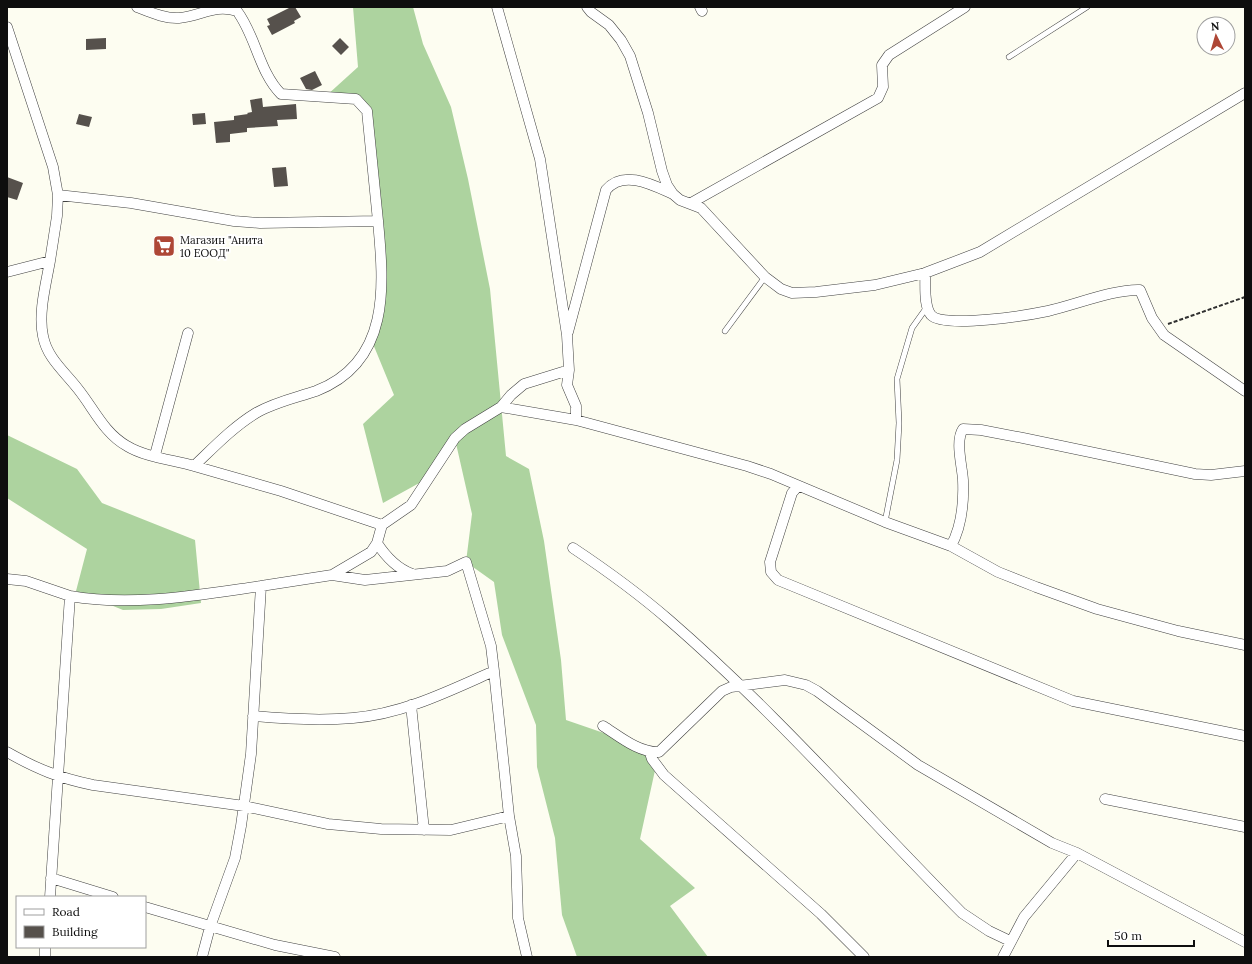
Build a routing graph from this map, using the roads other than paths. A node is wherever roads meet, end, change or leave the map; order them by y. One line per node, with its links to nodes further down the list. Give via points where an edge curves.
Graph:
1 (137, 7): 13 (street, via 177,18 219,8 237,12 244,21 269,78 281,94 356,99 362,104 367,111)
2 (496, 7): 21 (street, via 540,159)
3 (587, 7): 10 (street, via 609,25 630,56 648,113 662,171)
4 (965, 7): 12 (street, via 889,55 882,65 883,87 878,98)
5 (1087, 7): 8 (lane)
6 (7, 27): 7 (street)
7 (9, 44): 11 (street, via 53,167)
8 (1009, 57)
9 (1245, 93): 16 (street, via 980,252)
10 (673, 194): 12 (street, via 680,200); 21 (street, via 639,181 627,180 612,183 606,190)
11 (58, 195): 13 (street, via 131,203 234,221); 14 (street)
12 (691, 203): 17 (street, via 712,218)
13 (378, 221): 27 (street, via 382,299 376,326 364,351 330,384 272,405 242,422)
14 (50, 261): 15 (street); 26 (street, via 42,326 45,345 110,433 127,446)
15 (7, 272)
16 (926, 273): 17 (street, via 875,285 802,293 781,289); 18 (street)
17 (765, 277): 19 (lane)
18 (927, 306): 23 (street, via 934,318 944,321 982,320 1048,311 1140,290 1157,327 1176,345); 30 (lane, via 912,328 897,379 897,460)
19 (725, 331)
20 (188, 333): 26 (street)
21 (567, 335): 22 (street)
22 (569, 370): 24 (street, via 524,384 510,395); 25 (street, via 567,385 576,406)
23 (1245, 391)
24 (501, 407): 25 (street); 31 (street, via 455,438 411,505)
25 (576, 420): 29 (street, via 747,466)
26 (155, 455): 27 (street)
27 (194, 466): 31 (street, via 281,491)
28 (1245, 471): 33 (street, via 1195,474 982,430 963,429 958,442 963,482 962,506 959,531)
29 (798, 486): 30 (street); 46 (street, via 792,493 770,562 770,572 778,580 1073,701)
30 (885, 522): 33 (street)
31 (382, 525): 32 (street)
32 (377, 543): 35 (street, via 371,552); 36 (street, via 386,557 403,571)
33 (951, 546): 40 (street, via 1005,574 1097,609)
34 (573, 548): 42 (street, via 668,619)
35 (332, 575): 36 (street, via 364,580); 38 (street)
36 (414, 575): 41 (street, via 447,571 466,562 491,646)
37 (7, 579): 39 (street, via 26,581)
38 (261, 586): 39 (street, via 121,602); 44 (street)
39 (70, 596): 49 (street)
40 (1245, 645)
41 (494, 671): 43 (street); 52 (street)
42 (742, 685): 48 (street, via 722,691 669,744 659,752); 55 (street, via 785,680 806,685 918,765 1052,843); 61 (street, via 962,913)
43 (411, 705): 44 (street, via 354,718 318,720); 54 (street)
44 (253, 716): 51 (street)
45 (603, 726): 48 (street)
46 (1245, 736)
47 (7, 752): 49 (street)
48 (650, 753): 66 (street, via 664,775 821,914)
49 (57, 776): 51 (street, via 93,785); 56 (street)
50 (1105, 799): 53 (street)
51 (244, 806): 54 (street, via 328,824 381,830); 60 (street, via 235,858)
52 (509, 816): 54 (street, via 463,828); 65 (street, via 516,856 518,918)
53 (1245, 827)
54 (424, 830)
55 (1077, 853): 61 (street, via 1024,917); 62 (street)
56 (51, 878): 57 (street); 58 (street)
57 (50, 896)
58 (110, 896)
59 (146, 907): 60 (street)
60 (210, 927): 63 (street); 64 (street, via 275,946)
61 (1010, 941): 67 (street)
62 (1245, 942)
63 (202, 957)
64 (335, 957)
65 (527, 957)
66 (864, 957)
67 (1003, 957)

